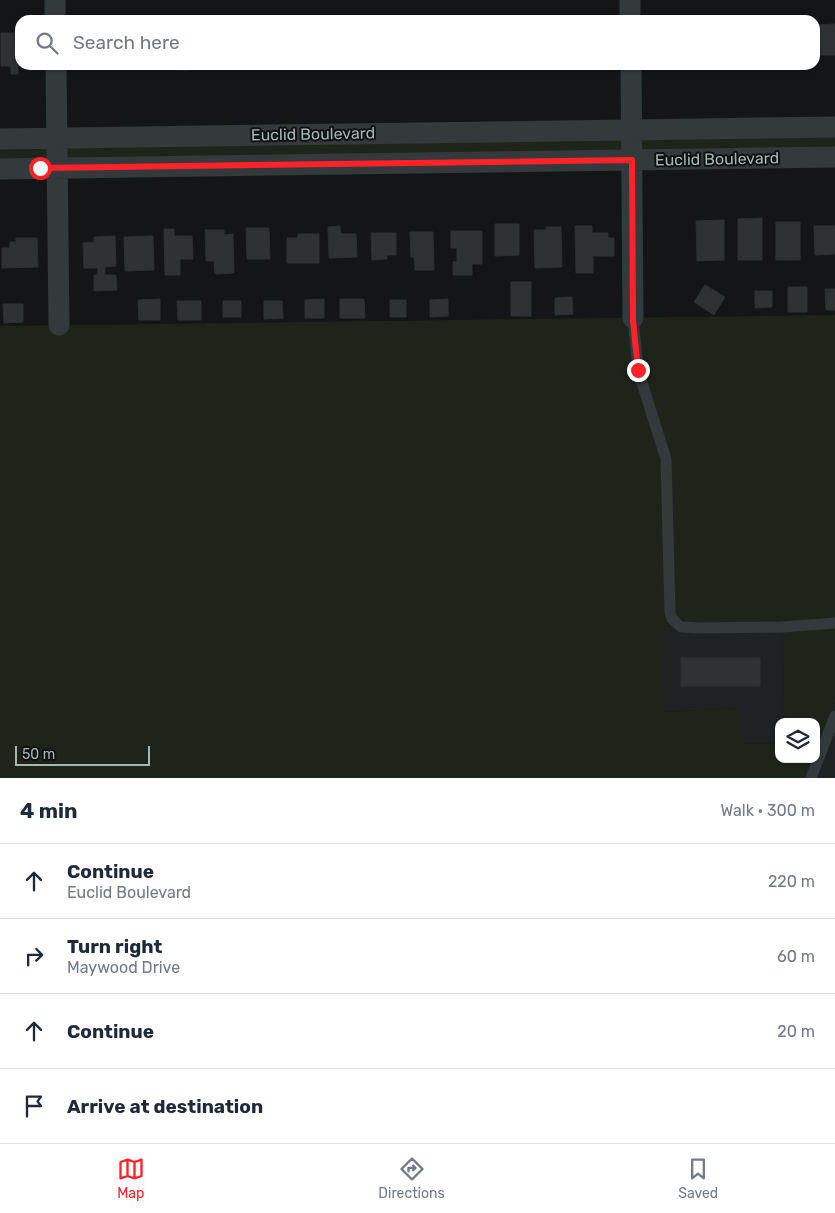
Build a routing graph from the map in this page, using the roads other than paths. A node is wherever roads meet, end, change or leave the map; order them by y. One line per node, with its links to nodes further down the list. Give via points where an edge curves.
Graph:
1 (55, 0): 3 (street)
2 (630, 0): 4 (street)
3 (55, 15)
4 (630, 15)
5 (56, 70): 11 (street)
6 (630, 70): 8 (street)
7 (835, 127): 8 (street, Euclid Boulevard)
8 (631, 130): 9 (street, Euclid Boulevard); 13 (street)
9 (344, 134): 11 (street, Euclid Boulevard); 14 (street)
10 (0, 138): 11 (street, Euclid Boulevard)
11 (56, 138): 15 (street)
12 (835, 157): 13 (street, Euclid Boulevard)
13 (632, 160): 14 (street, Euclid Boulevard); 17 (street)
14 (344, 164): 15 (street, Euclid Boulevard)
15 (57, 168): 16 (street, Euclid Boulevard); 18 (street)
16 (0, 169)
17 (633, 318): 19 (lane, via 638,370 666,459 672,619 681,627 699,628)
18 (59, 325)
19 (835, 623)
20 (835, 716): 21 (lane)
21 (811, 778)

